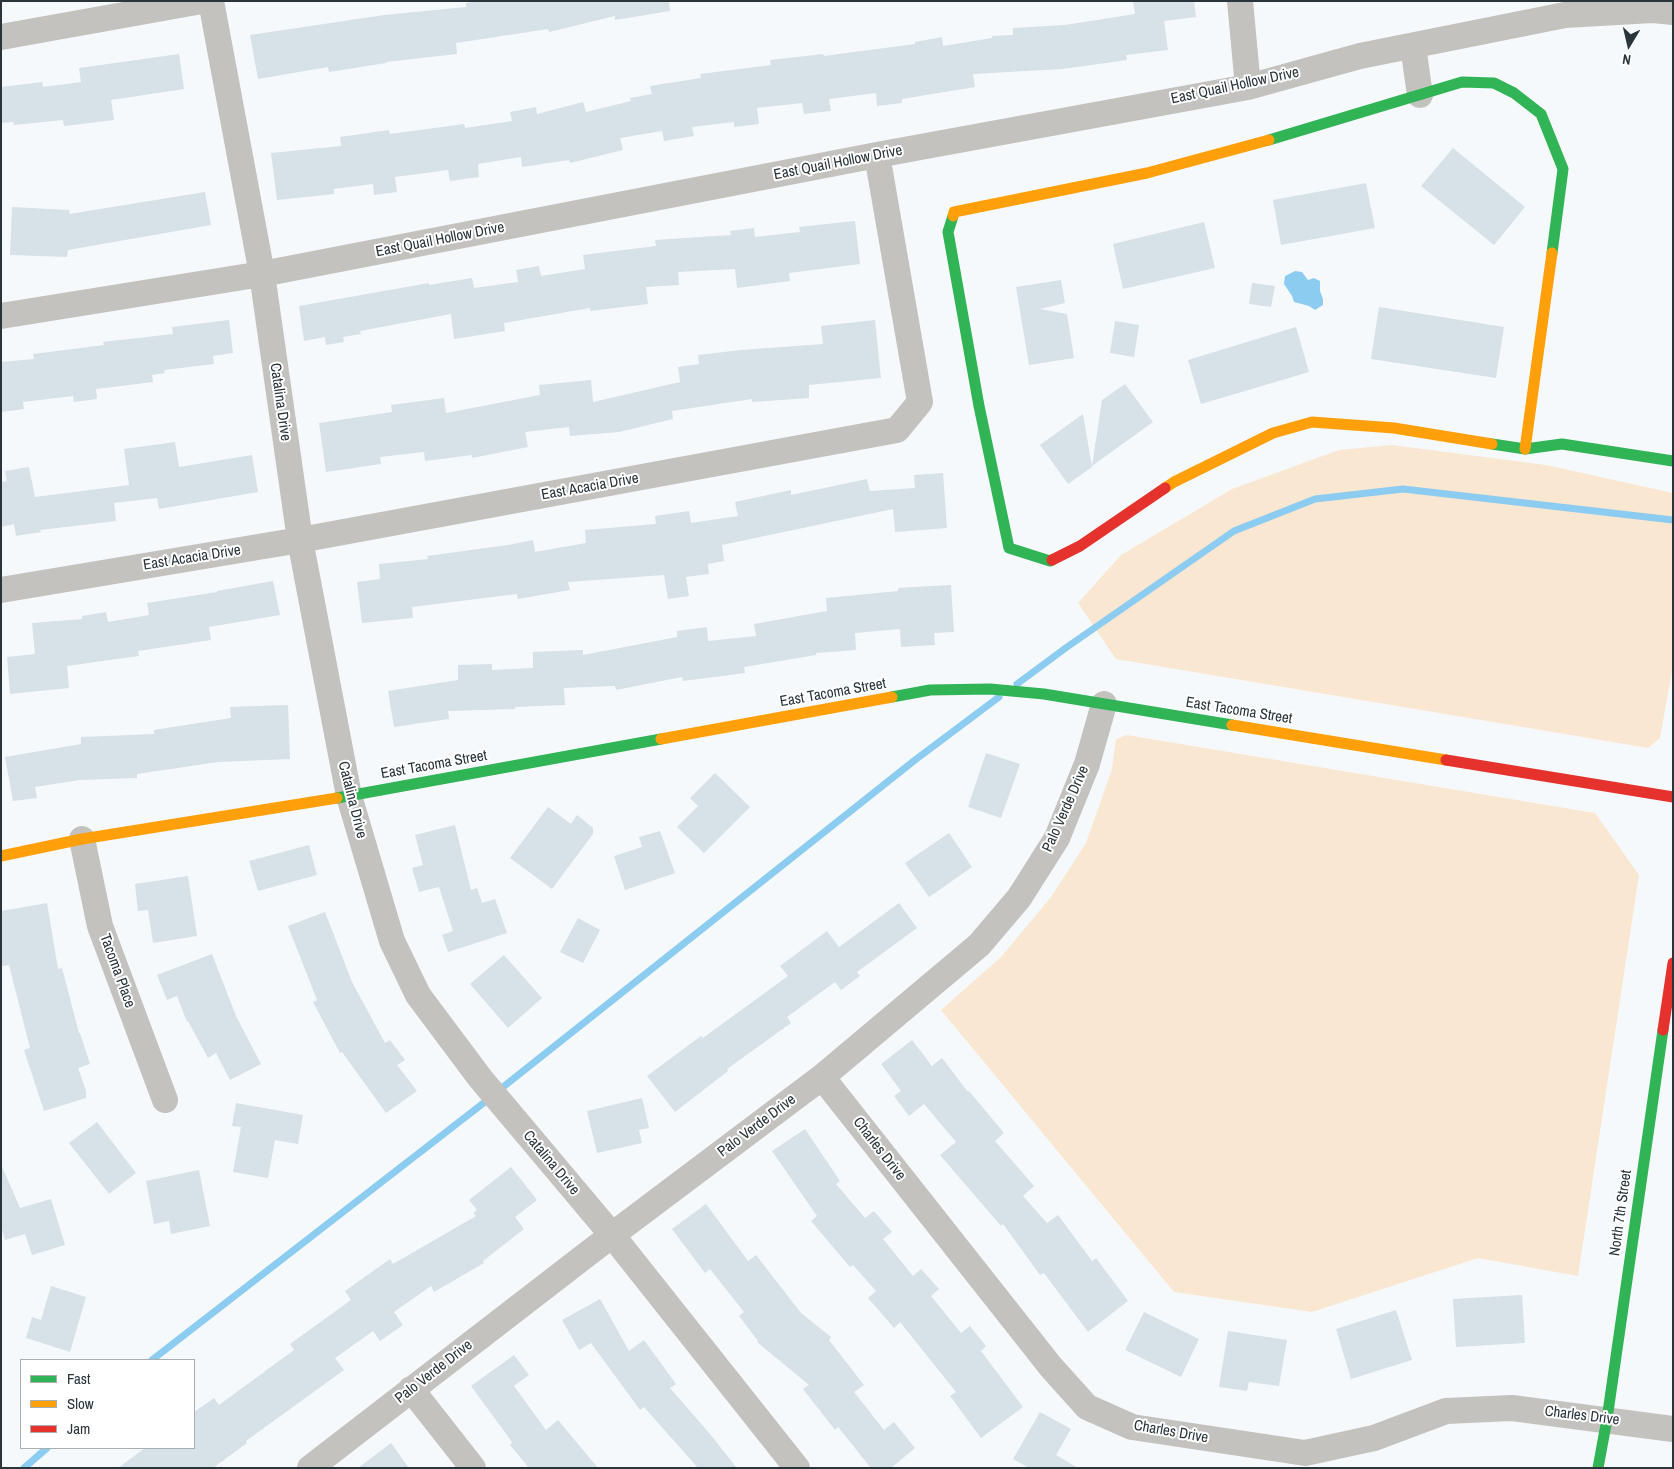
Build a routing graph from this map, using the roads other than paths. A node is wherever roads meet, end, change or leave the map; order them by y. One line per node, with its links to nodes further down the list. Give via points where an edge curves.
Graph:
1 (202, 1): 5 (street)
2 (211, 1): 10 (street, Catalina Drive)
3 (1240, 1): 7 (street)
4 (1673, 12): 6 (street, East Quail Hollow Drive, via 1565,14)
5 (1, 37)
6 (1413, 46): 7 (street, East Quail Hollow Drive, via 1360,56); 8 (street)
7 (1248, 86): 9 (street, East Quail Hollow Drive)
8 (1420, 95): 12 (street, via 1462,82 1494,83 1514,93 1541,114 1563,169); 12 (street, via 1147,172 954,212 948,232 979,406 1010,548 1050,562 1080,546 1174,482 1273,433 1312,422 1394,428)
9 (876, 156): 10 (street, East Quail Hollow Drive); 14 (street, East Acacia Drive, via 920,402 897,430)
10 (262, 274): 11 (street, East Quail Hollow Drive); 14 (street, Catalina Drive)
11 (1, 316)
12 (1525, 449): 13 (street, via 1562,444)
13 (1673, 461)
14 (300, 540): 15 (street, East Acacia Drive); 17 (street, Catalina Drive)
15 (1, 590)
16 (1104, 704): 17 (street, East Tacoma Street, via 990,689 930,690); 18 (street, East Tacoma Street); 22 (street, Palo Verde Drive, via 1087,764 1057,838 1019,898 979,945)
17 (349, 796): 19 (street, East Tacoma Street); 24 (street, Catalina Drive, via 392,941 418,995 480,1078)
18 (1673, 797)
19 (82, 839): 20 (street, East Tacoma Street); 23 (street, Tacoma Place, via 100,926)
20 (1, 856)
21 (1673, 963): 26 (street, North 7th Street)
22 (822, 1077): 24 (street, Palo Verde Drive); 26 (street, Charles Drive, via 1051,1367 1087,1407 1132,1427 1305,1453 1374,1438 1446,1411 1512,1408)
23 (165, 1100)
24 (612, 1235): 25 (street, Palo Verde Drive); 30 (street, Catalina Drive)
25 (411, 1389): 28 (street, Palo Verde Drive); 29 (street)
26 (1607, 1419): 27 (street, Charles Drive); 31 (street, North 7th Street)
27 (1673, 1429)
28 (310, 1468)
29 (473, 1468)
30 (797, 1468)
31 (1598, 1468)

